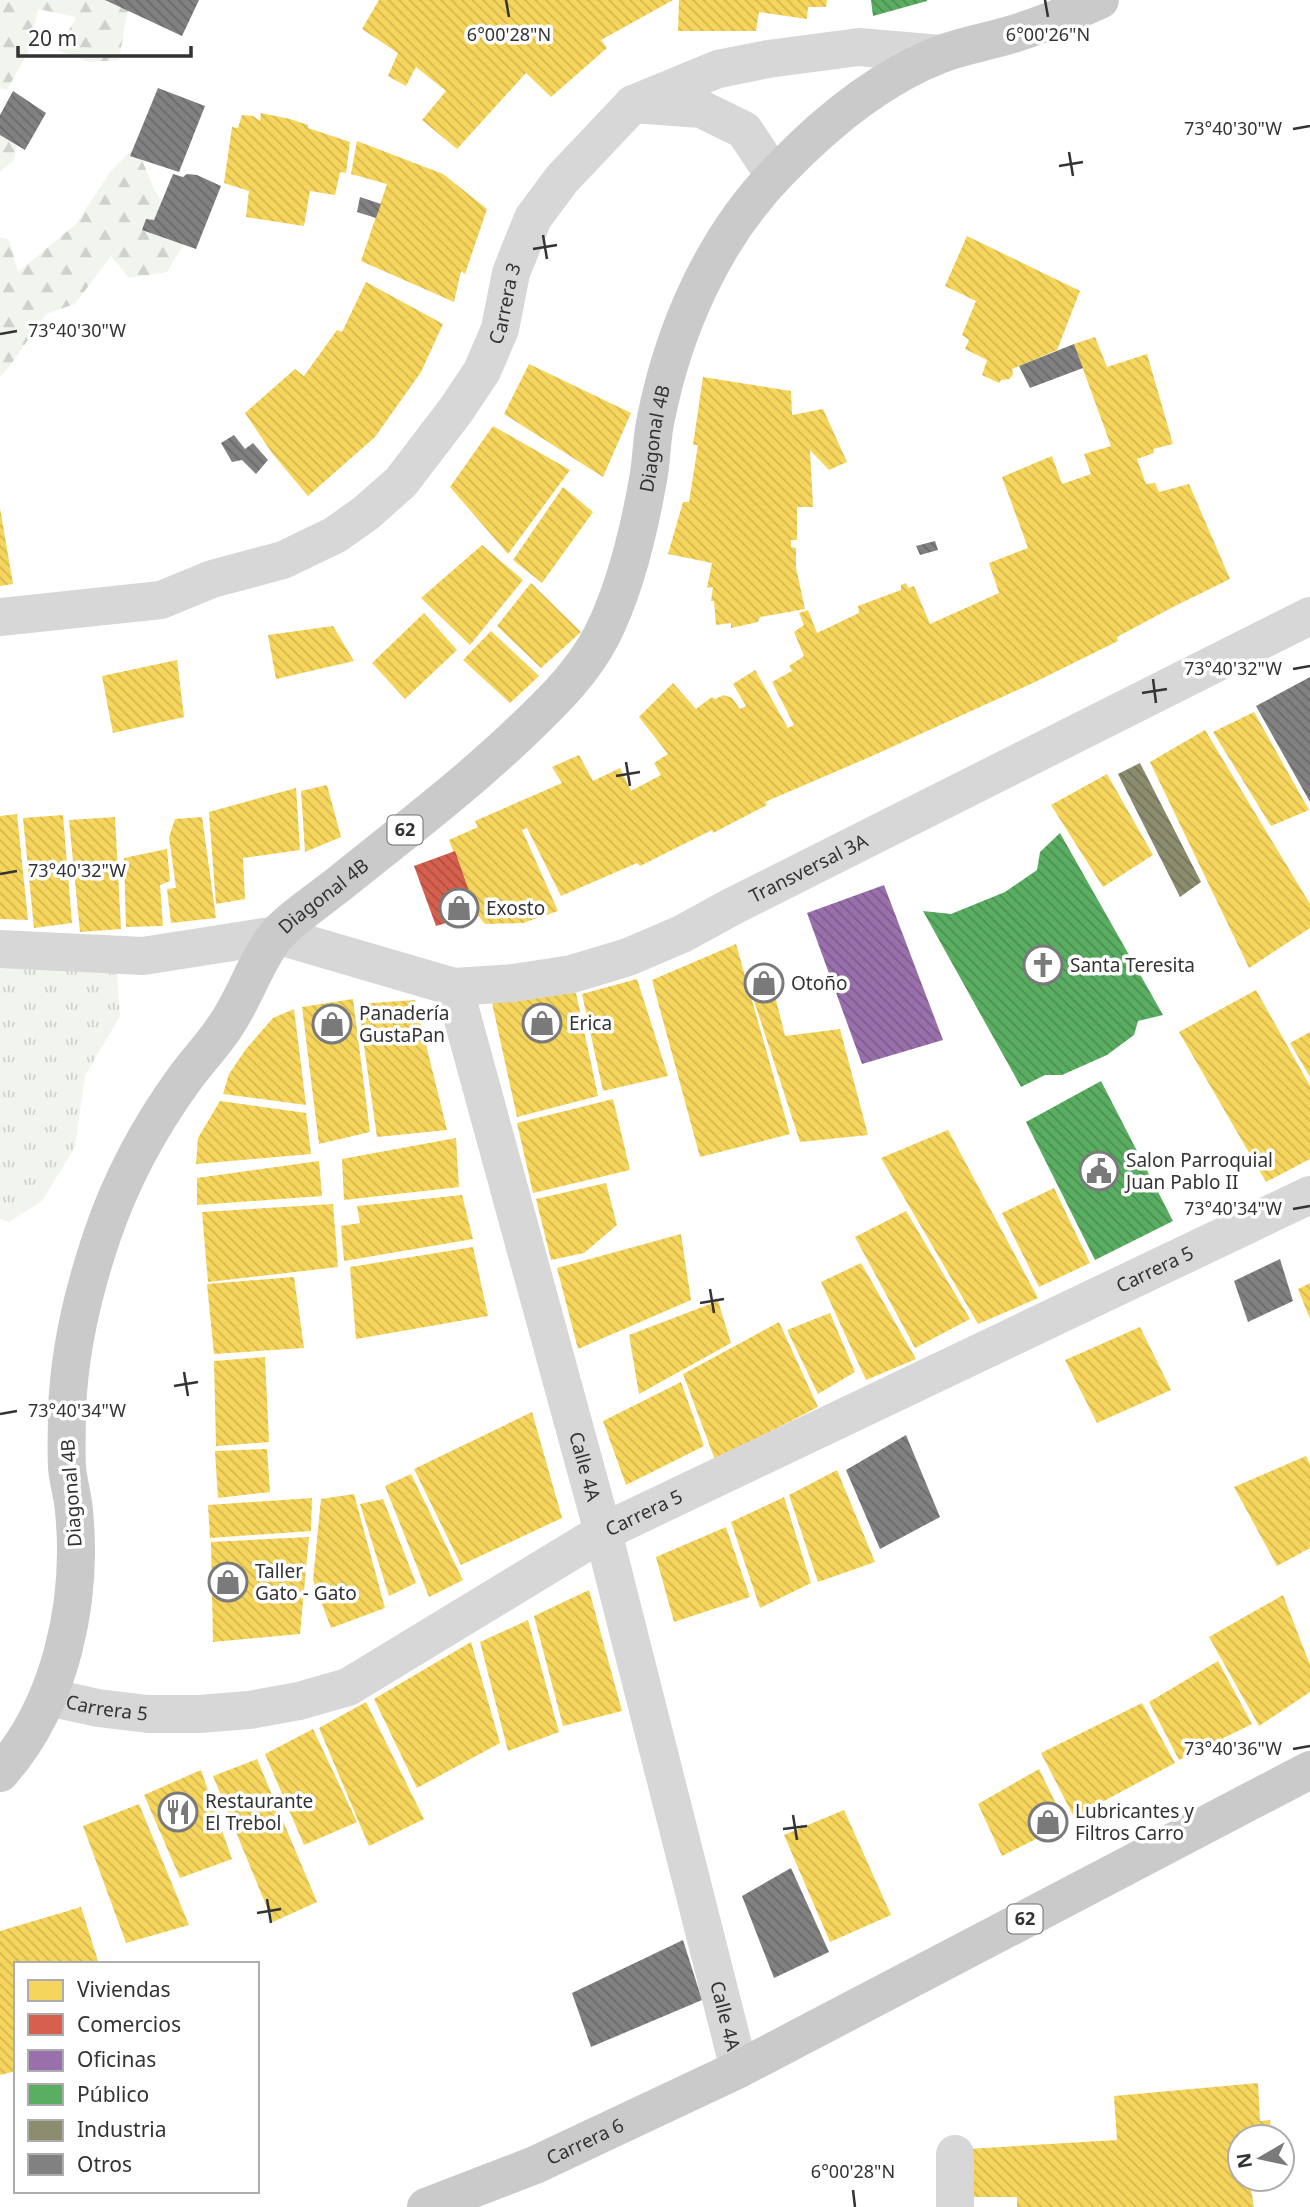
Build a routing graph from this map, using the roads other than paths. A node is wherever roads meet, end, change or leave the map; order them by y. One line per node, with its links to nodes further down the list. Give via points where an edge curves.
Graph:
1 (1100, 0): 2 (main road, Carrera 3 / 62, via 1013,34)
2 (941, 54): 3 (street, Carrera 3, via 859,47 768,59 719,69); 4 (main road, Diagonal 4B / 62, via 858,100)
3 (633, 104): 4 (street, via 701,109 744,130); 6 (street, Carrera 3, via 562,178 533,218 482,371 401,482 366,513 335,535 283,560 212,579 161,600)
4 (774, 175): 7 (main road, Diagonal 4B / 62, via 732,230 686,316 667,370 654,424 649,480 620,589 602,635 573,680 490,761)
5 (1310, 616): 9 (street, Transversal 3A, via 671,939 572,974)
6 (0, 617)
7 (276, 935): 8 (street, via 143,956); 9 (street, Transversal 3A); 12 (main road, Diagonal 4B / 62, via 226,1027 154,1123 103,1231 85,1288 67,1406 67,1466 76,1559 72,1606)
8 (0, 949)
9 (454, 987): 11 (street, Calle 4A)
10 (1310, 1195): 11 (street, Carrera 5)
11 (603, 1532): 12 (street, Carrera 5, via 348,1687 299,1701 198,1714 148,1714); 15 (street, Calle 4A)
12 (48, 1697): 14 (main road, Carrera 5 / 62, via 30,1734)
13 (1310, 1770): 15 (main road, 62)
14 (0, 1773)
15 (739, 2069): 17 (main road, Carrera 6 / 62, via 535,2165)
16 (955, 2154): 18 (street)
17 (426, 2207)
18 (956, 2207)

